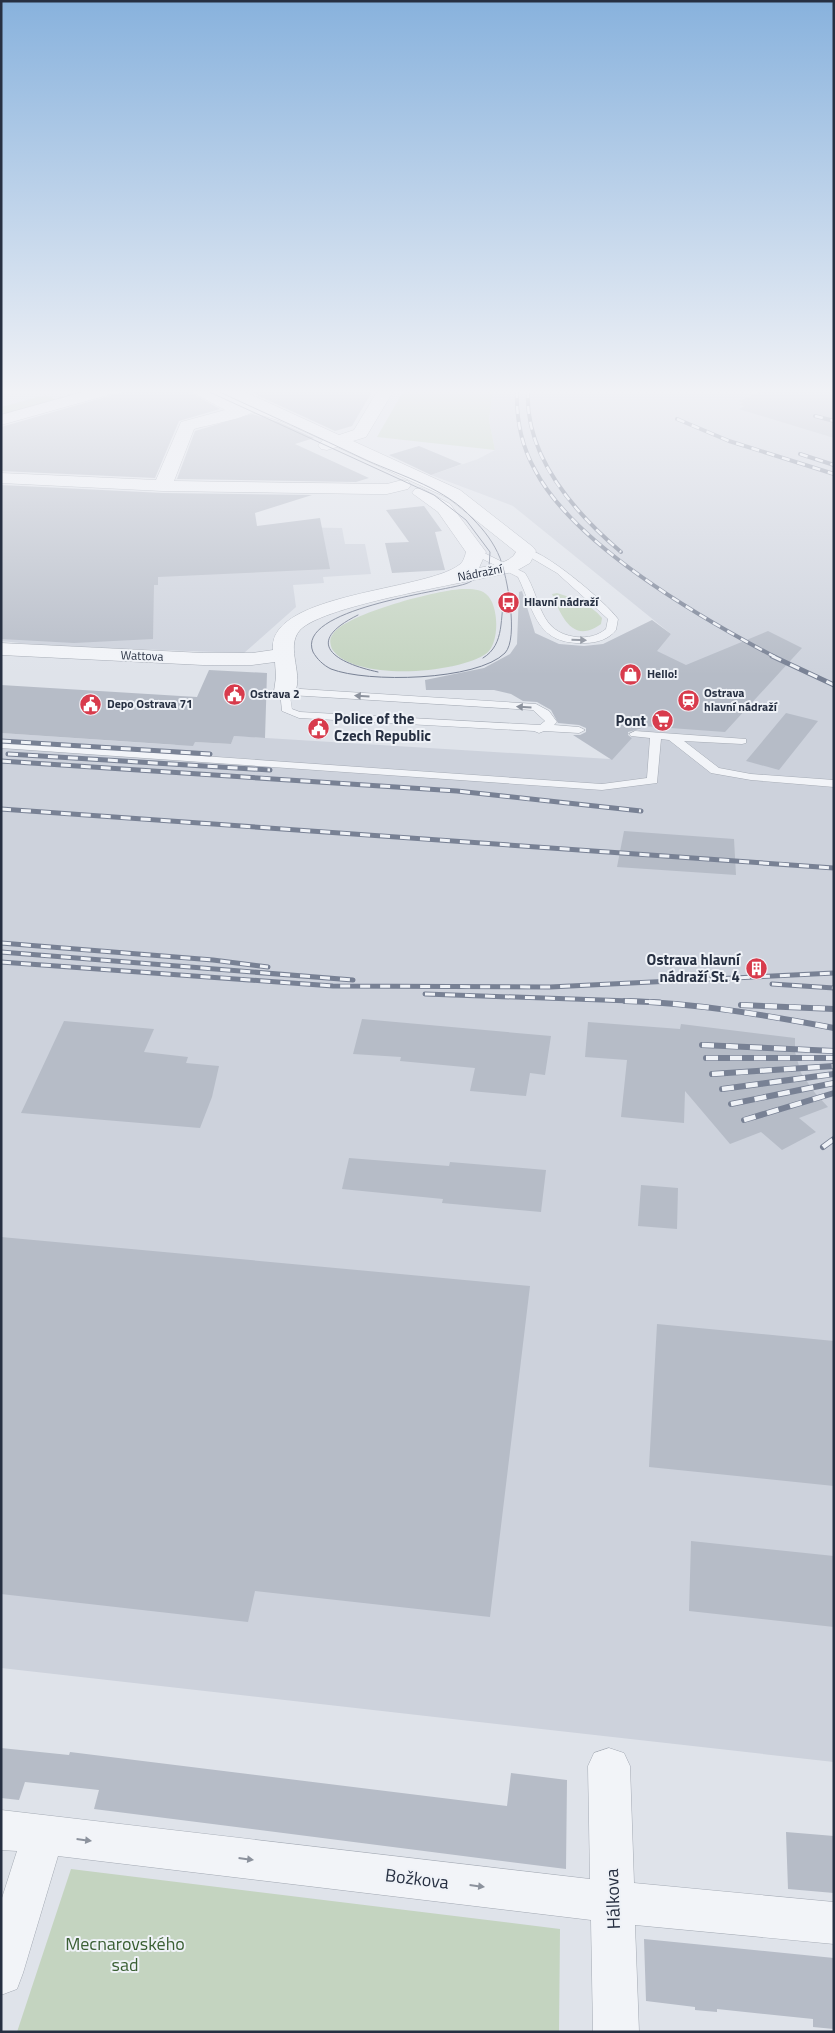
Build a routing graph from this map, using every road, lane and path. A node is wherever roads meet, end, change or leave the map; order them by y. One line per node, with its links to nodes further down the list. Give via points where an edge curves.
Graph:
1 (139, 485): 5 (street)
2 (399, 485): 5 (street, via 387,489)
3 (404, 485): 7 (street, Nádražní, via 444,508)
4 (434, 485): 6 (street, Nádražní, via 454,494)
5 (162, 486)
6 (526, 551): 8 (street, Nádražní, via 523,559); 8 (lane, one-way to 6, via 524,578 543,626 550,633 565,639 582,640 604,636 611,630 613,622 607,611 560,571)
7 (476, 552): 8 (lane); 9 (street, Nádražní, via 469,568)
8 (510, 567): 9 (street, Nádražní)
9 (445, 580): 11 (street, Nádražní, via 338,605 304,618 286,634)
10 (1, 650): 11 (street, Wattova, via 252,659)
11 (283, 655): 12 (street, Nádražní, via 287,677)
12 (285, 691): 13 (lane, via 287,711 299,715); 13 (lane, one-way to 12, via 551,722 536,707)
13 (539, 730): 14 (lane)
14 (580, 730)
15 (635, 734): 16 (lane)
16 (656, 734): 17 (lane); 19 (lane, via 653,781 602,787)
17 (670, 735): 18 (lane); 20 (lane, via 715,771)
18 (742, 741)
19 (1, 745)
20 (834, 784)
21 (609, 1766): 24 (street, Hálkova)
22 (1, 1830): 23 (street, Božkova)
23 (44, 1836): 24 (street, Božkova, one-way to 24); 26 (street)
24 (613, 1902): 25 (street, Božkova); 27 (street, Hálkova)
25 (834, 1923)
26 (1, 1973)
27 (616, 2032)

